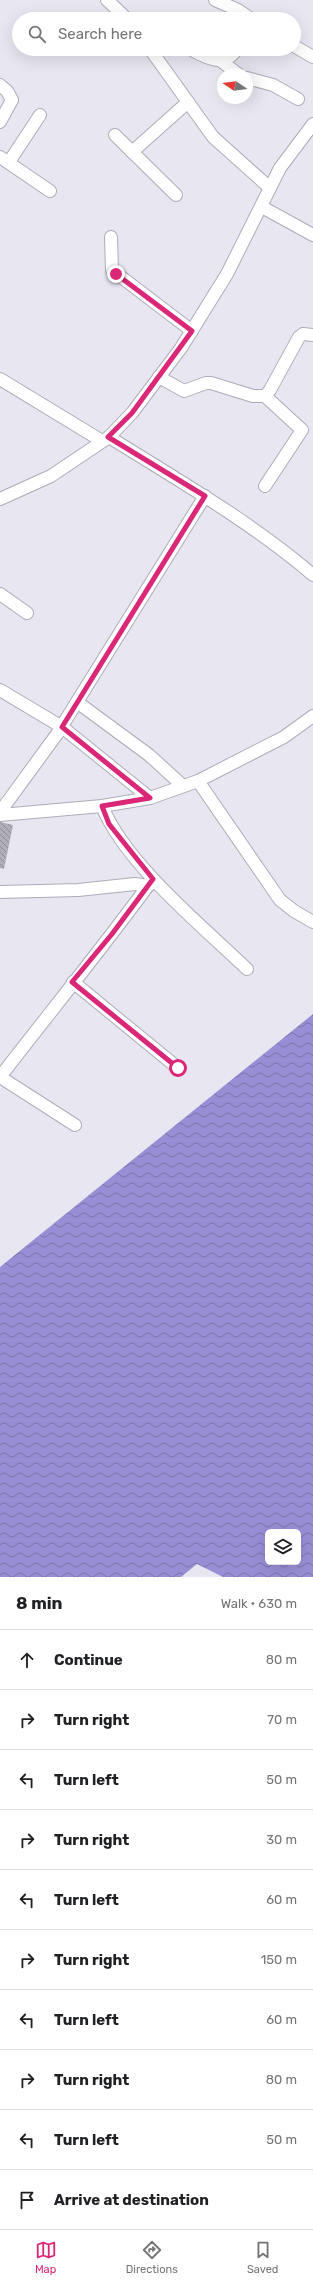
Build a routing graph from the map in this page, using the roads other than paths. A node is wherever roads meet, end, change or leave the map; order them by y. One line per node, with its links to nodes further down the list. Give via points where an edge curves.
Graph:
1 (107, 0): 3 (street)
2 (215, 0): 4 (street)
3 (120, 12)
4 (241, 12)
5 (301, 50): 9 (street)
6 (155, 56): 15 (street)
7 (203, 56): 10 (street)
8 (231, 56): 10 (street)
9 (313, 57)
10 (221, 61): 11 (street)
11 (230, 68)
12 (253, 80): 14 (street, via 273,85)
13 (0, 85): 17 (street, via 12,100)
14 (298, 99)
15 (188, 102): 20 (street); 22 (street, via 213,137)
16 (40, 115): 21 (street)
17 (0, 122)
18 (313, 124): 22 (street, via 280,168)
19 (114, 135): 20 (street)
20 (132, 152): 24 (street)
21 (4, 159): 23 (street)
22 (270, 188): 25 (street)
23 (50, 191)
24 (176, 195)
25 (262, 206): 26 (street); 28 (street, via 228,274)
26 (313, 235)
27 (111, 237): 28 (street, via 112,270)
28 (192, 331): 30 (street)
29 (313, 335): 32 (street, via 303,334 299,337)
30 (159, 377): 32 (street, via 184,390 211,383 253,396); 33 (street, via 132,413)
31 (0, 378): 33 (street)
32 (265, 396): 34 (street, via 302,430)
33 (105, 439): 35 (street); 36 (street, via 51,476)
34 (265, 486)
35 (205, 496): 37 (street, via 292,557); 41 (street)
36 (0, 499)
37 (313, 575)
38 (0, 594): 39 (street)
39 (27, 613)
40 (0, 690): 43 (street)
41 (77, 702): 43 (street); 45 (street, via 158,762)
42 (313, 716): 44 (street, via 284,737)
43 (62, 727): 46 (street); 48 (street)
44 (198, 781): 45 (street); 51 (street, via 280,900)
45 (183, 786): 46 (street)
46 (150, 798): 47 (street)
47 (102, 806): 48 (street); 49 (street, via 109,824)
48 (0, 813)
49 (150, 882): 50 (street, via 78,890); 52 (street); 53 (street, via 112,934)
50 (0, 892)
51 (313, 922)
52 (247, 969)
53 (72, 982): 54 (street); 55 (street)
54 (178, 1068)
55 (0, 1077): 56 (street)
56 (75, 1125)

